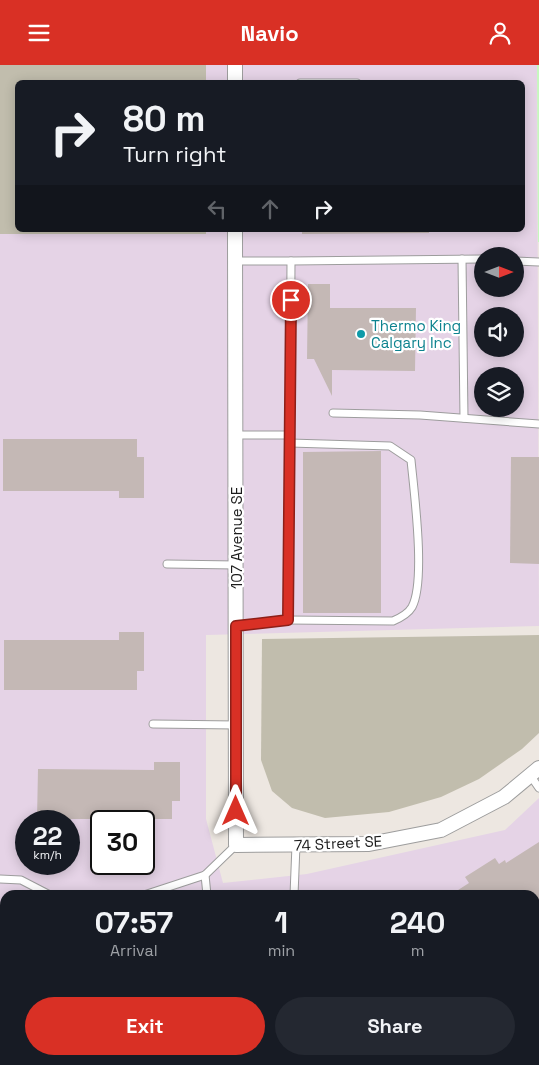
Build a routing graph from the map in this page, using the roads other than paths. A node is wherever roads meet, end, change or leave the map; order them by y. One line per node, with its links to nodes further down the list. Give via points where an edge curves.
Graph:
1 (235, 65): 2 (street)
2 (235, 80)
3 (235, 232): 6 (street, 107 Avenue SE)
4 (462, 259): 5 (lane); 7 (lane); 11 (lane)
5 (474, 259)
6 (235, 261): 7 (lane); 13 (street, 107 Avenue SE)
7 (291, 261): 14 (lane)
8 (524, 261): 9 (lane)
9 (539, 262)
10 (333, 413): 11 (lane)
11 (464, 418): 12 (lane)
12 (539, 424)
13 (236, 435): 14 (lane); 16 (street, 107 Avenue SE)
14 (290, 439): 17 (lane); 17 (lane, via 390,446 411,460 418,581 412,607 393,621)
15 (167, 564): 16 (lane)
16 (236, 565): 18 (street, 107 Avenue SE)
17 (288, 620): 18 (lane)
18 (236, 626): 20 (street, 107 Avenue SE)
19 (153, 724): 20 (lane)
20 (236, 725): 23 (street, 107 Avenue SE)
21 (535, 771): 22 (lane); 24 (street, 74 Street SE, via 504,797 442,830 369,844)
22 (539, 788)
23 (236, 845): 24 (street, 74 Street SE); 25 (lane)
24 (296, 845): 30 (lane)
25 (206, 875): 28 (lane); 29 (lane)
26 (0, 879): 27 (lane, via 21,880)
27 (40, 890)
28 (160, 890)
29 (207, 890)
30 (294, 890)

